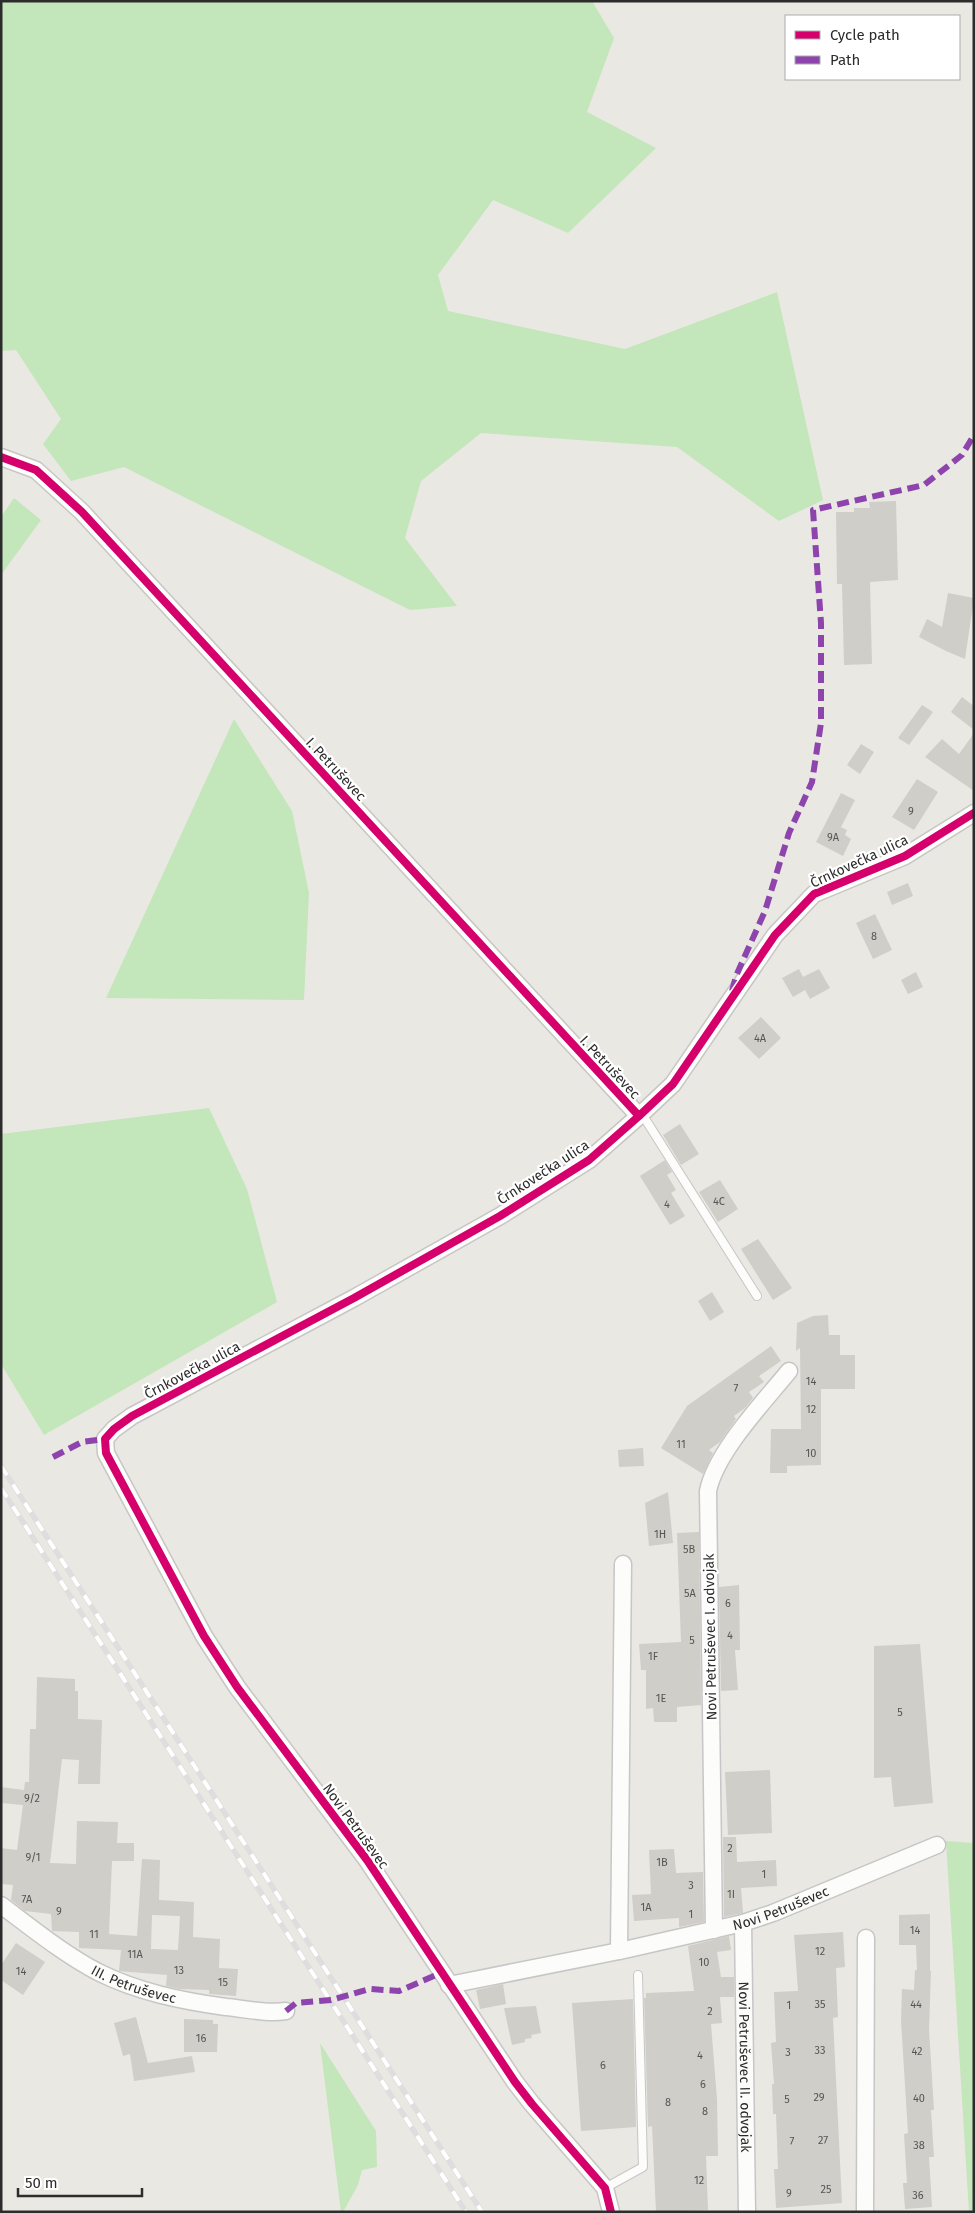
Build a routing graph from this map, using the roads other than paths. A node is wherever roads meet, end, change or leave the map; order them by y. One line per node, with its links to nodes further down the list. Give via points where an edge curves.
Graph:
1 (1, 456): 3 (street, I. Petruševec, via 36,470 82,512)
2 (974, 813): 3 (street, Črnkovečka ulica, via 905,856 814,894 775,935 673,1084)
3 (641, 1115): 4 (lane); 6 (street, Črnkovečka ulica, via 589,1160 500,1216 132,1416 114,1428)
4 (757, 1296)
5 (789, 1371): 11 (street, Novi Petruševec I. odvojak, via 722,1457 710,1478 708,1491)
6 (105, 1439): 15 (street, Novi Petruševec, via 106,1453 204,1636 237,1687 367,1860)
7 (622, 1564): 13 (street)
8 (937, 1845): 10 (street, Novi Petruševec)
9 (1, 1905): 16 (street, III. Petruševec, via 59,1948 124,1984 197,2003 270,2013)
10 (743, 1923): 11 (street, Novi Petruševec); 19 (street, Novi Petruševec II. odvojak)
11 (714, 1930): 13 (street, Novi Petruševec)
12 (866, 1938): 20 (street)
13 (618, 1951): 15 (street, Novi Petruševec)
14 (638, 1975): 17 (lane, via 643,2167)
15 (449, 1985): 17 (street, Novi Petruševec, via 532,2104)
16 (286, 2011)
17 (606, 2188): 18 (street, Novi Petruševec)
18 (611, 2212)
19 (747, 2212)
20 (865, 2212)

